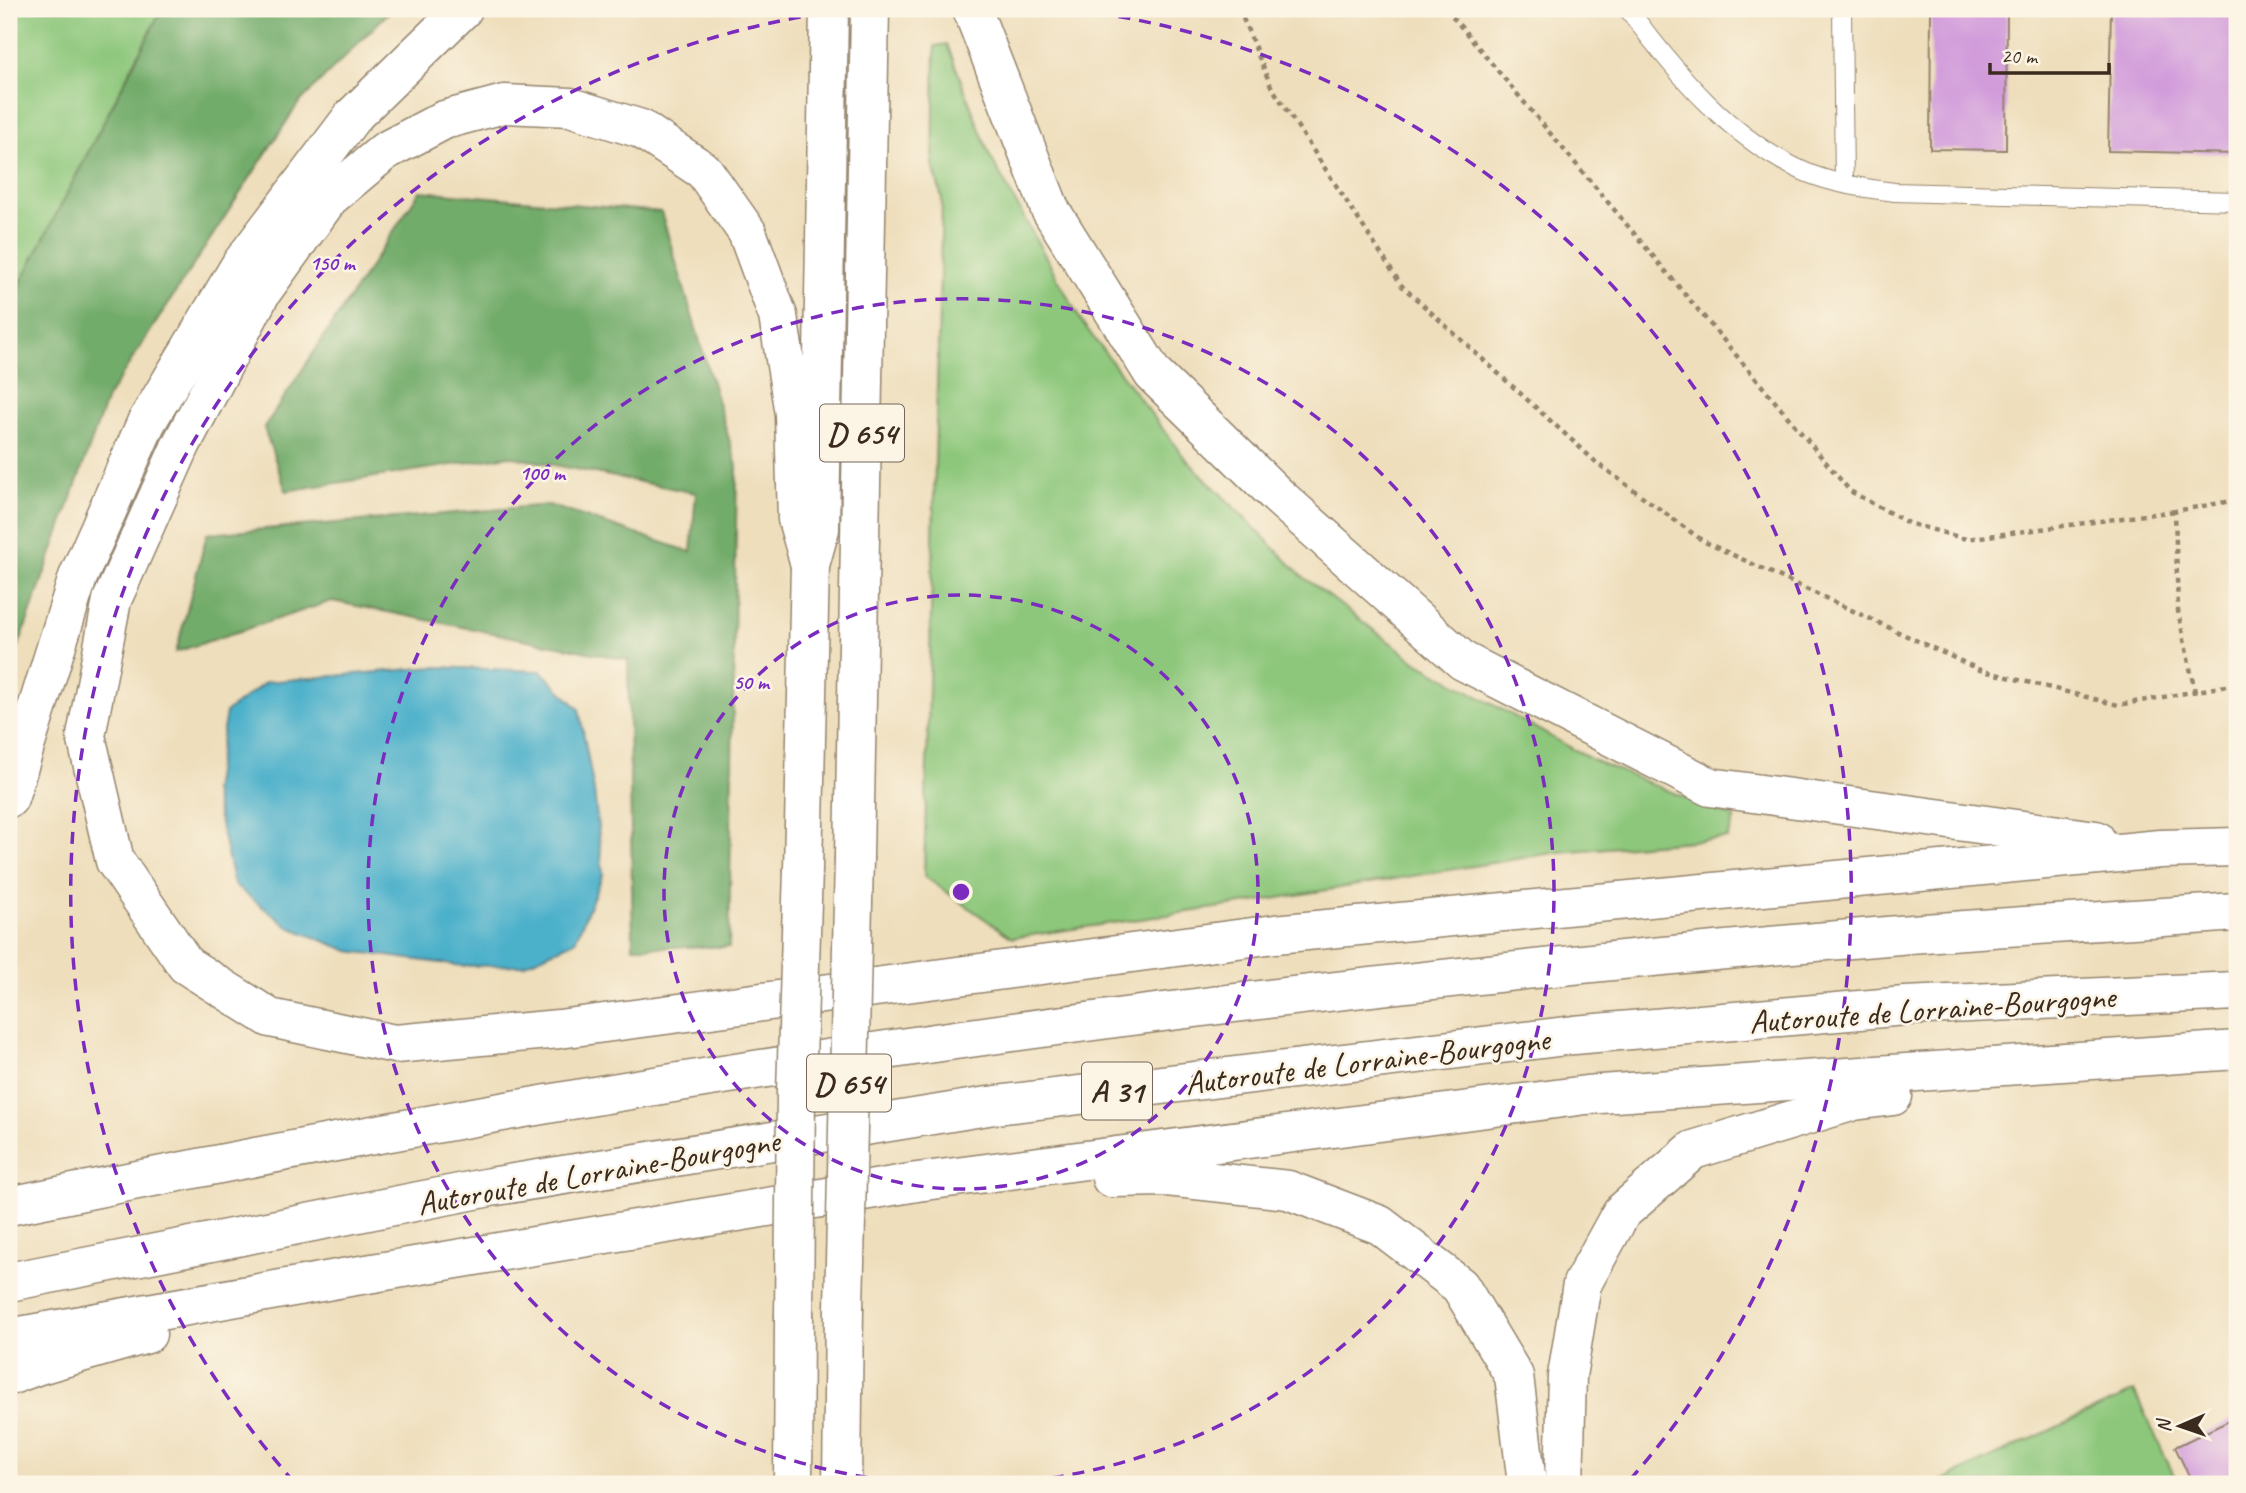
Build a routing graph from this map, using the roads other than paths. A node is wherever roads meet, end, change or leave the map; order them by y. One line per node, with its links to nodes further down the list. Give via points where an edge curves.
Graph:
1 (463, 9): 10 (highway, via 353,116 241,264 146,422 78,577)
2 (829, 9): 9 (highway, D 654, via 820,529)
3 (870, 9): 22 (highway, D 654, bridge)
4 (972, 9): 12 (highway, via 1050,209 1153,374 1278,496 1463,661 1710,787)
5 (1628, 9): 7 (lane, via 1662,54 1729,123 1806,173)
6 (1842, 9): 7 (lane)
7 (1844, 183): 8 (lane, via 1894,192)
8 (2237, 201)
9 (810, 565): 12 (highway, via 797,519 794,414 778,316 747,232 704,171 641,129 570,107 504,104 444,120 384,151 329,198 261,293 181,445 112,600 86,736 116,861 186,965 270,1018 395,1044 559,1029 1275,934); 23 (highway, D 654, bridge, via 796,1092)
10 (9, 798)
11 (2237, 847): 12 (highway)
12 (2160, 849)
13 (2237, 912): 17 (highway, A 31, via 1901,935 1565,966 1038,1028 472,1117)
14 (2237, 991): 19 (highway, Autoroute de Lorraine-Bourgogne / A 31, via 1905,1006 1574,1035 988,1106 490,1187)
15 (2237, 1052): 16 (highway, via 1586,1095); 27 (highway, via 1854,1101 1693,1150 1621,1213 1582,1284 1567,1376)
16 (941, 1179): 18 (highway); 26 (highway, via 1167,1177 1288,1190 1380,1225 1460,1286 1514,1376)
17 (9, 1206)
18 (343, 1278): 20 (highway); 21 (highway)
19 (9, 1282)
20 (9, 1338)
21 (9, 1376)
22 (844, 1415): 24 (highway, D 654); 25 (highway, via 864,1458)
23 (793, 1484)
24 (842, 1484)
25 (867, 1484)
26 (1527, 1484)
27 (1564, 1484)

